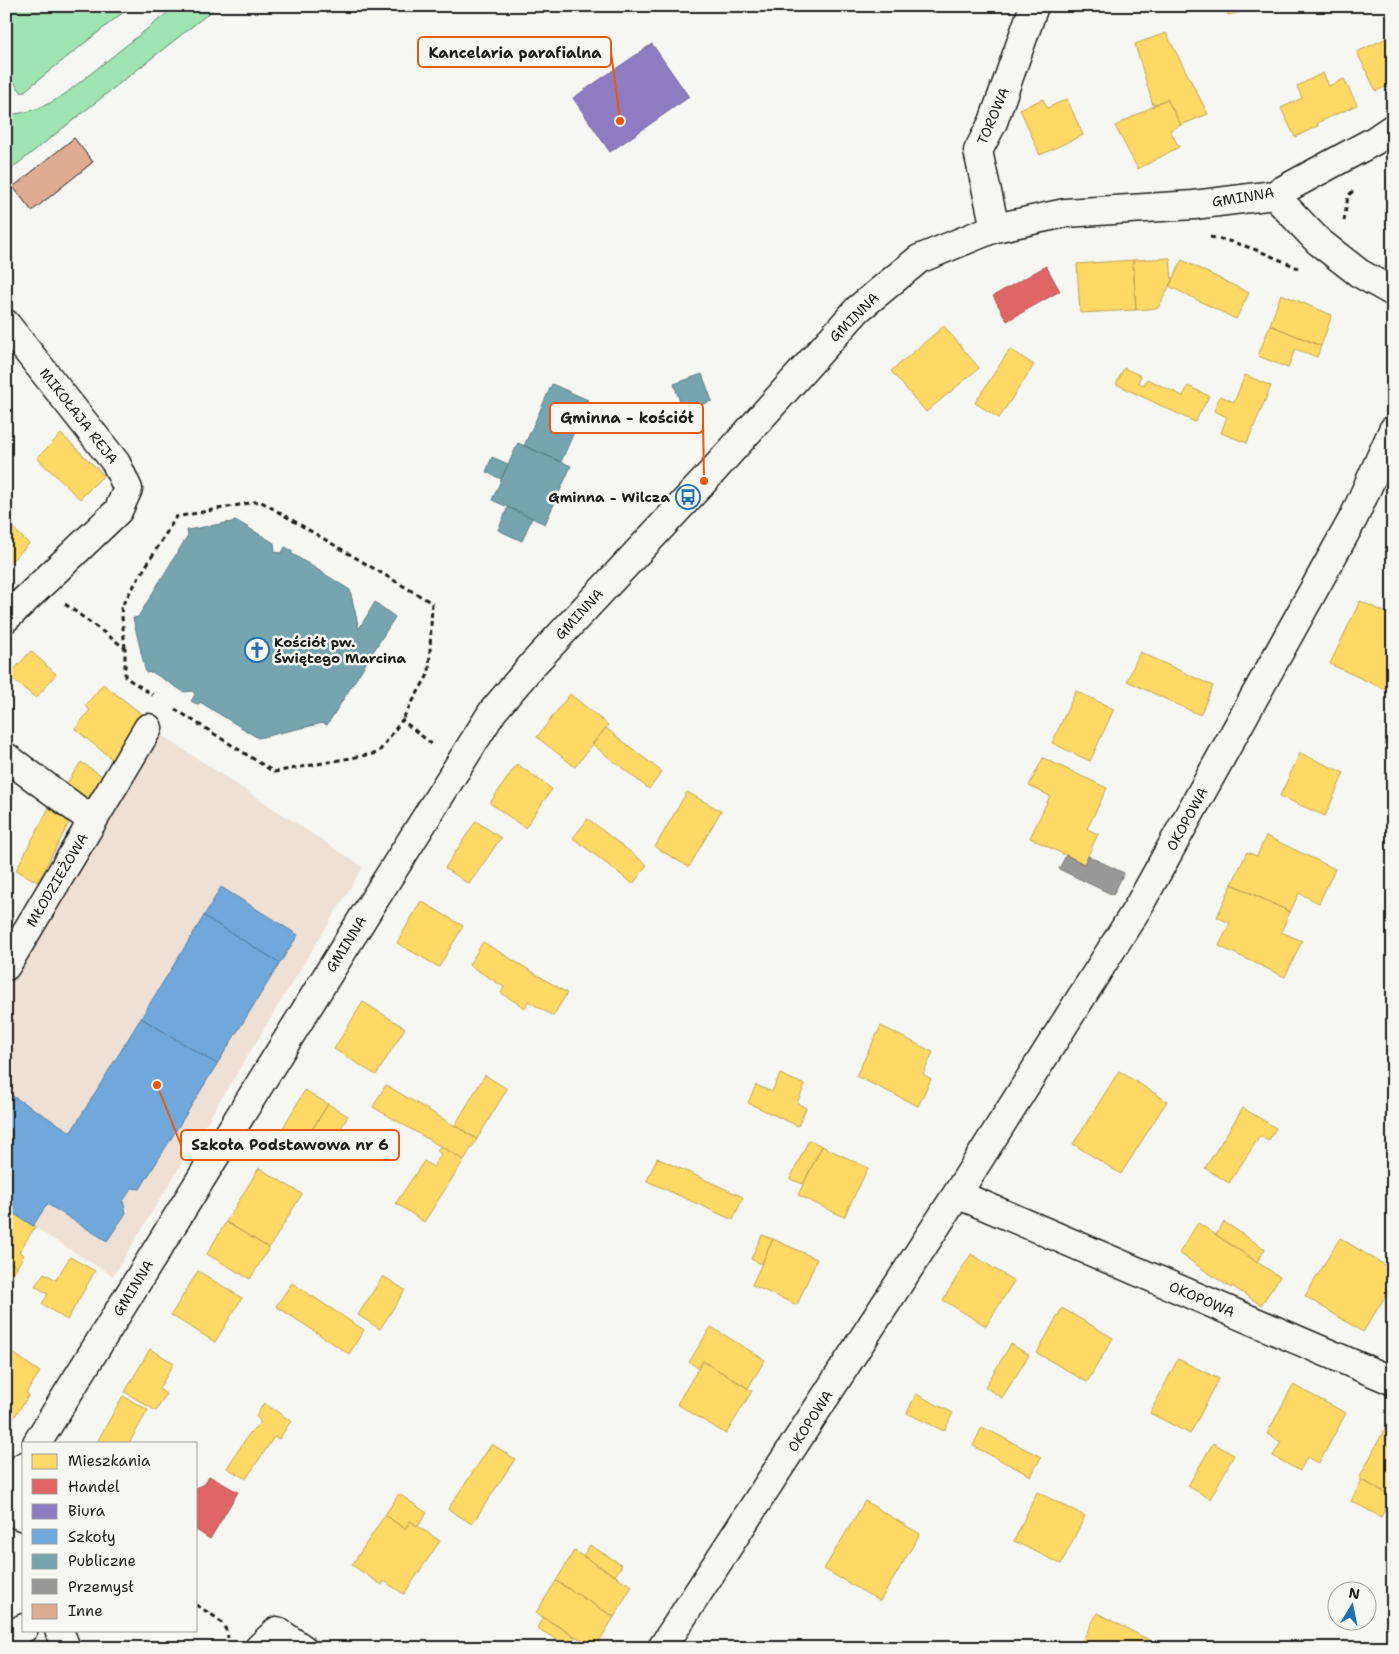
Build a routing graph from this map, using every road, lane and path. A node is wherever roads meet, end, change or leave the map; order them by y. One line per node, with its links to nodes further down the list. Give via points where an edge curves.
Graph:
1 (1034, 6): 5 (street, TOROWA, via 993,122 978,152)
2 (1393, 128): 4 (street, GMINNA)
3 (1360, 184): 6 (path, via 1348,196)
4 (1274, 195): 5 (street, GMINNA, via 1194,205 1065,213); 9 (street, via 1318,241 1359,273)
5 (995, 228): 25 (street, GMINNA, via 919,258 858,309 493,711)
6 (1343, 228)
7 (1201, 236): 8 (path, via 1267,254)
8 (1303, 271)
9 (1393, 292)
10 (6, 324): 13 (street, MIKOŁAJA REJA, via 116,462 128,489 118,511)
11 (1393, 430): 23 (street, OKOPOWA, via 1354,516 1137,909)
12 (62, 602): 14 (path)
13 (6, 618)
14 (125, 648): 15 (path, via 125,677); 17 (path, via 122,607 176,517 260,501 432,604 429,673)
15 (158, 698)
16 (175, 709): 17 (path, via 274,772 378,753)
17 (402, 720): 19 (path)
18 (148, 728): 21 (street, MŁODZIEŻOWA)
19 (437, 748)
20 (6, 757): 21 (street, MŁODZIEŻOWA)
21 (93, 820): 22 (street, MŁODZIEŻOWA)
22 (6, 966)
23 (956, 1194): 24 (street, OKOPOWA); 37 (street, OKOPOWA)
24 (1393, 1381)
25 (38, 1442)
26 (22, 1471): 27 (street)
27 (6, 1510): 28 (street)
28 (22, 1516)
29 (198, 1606): 33 (path, via 221,1620 227,1631)
30 (22, 1629): 32 (street)
31 (60, 1632): 34 (street)
32 (6, 1638)
33 (228, 1643)
34 (66, 1648)
35 (258, 1648): 36 (street, via 277,1631)
36 (302, 1648)
37 (662, 1648)

